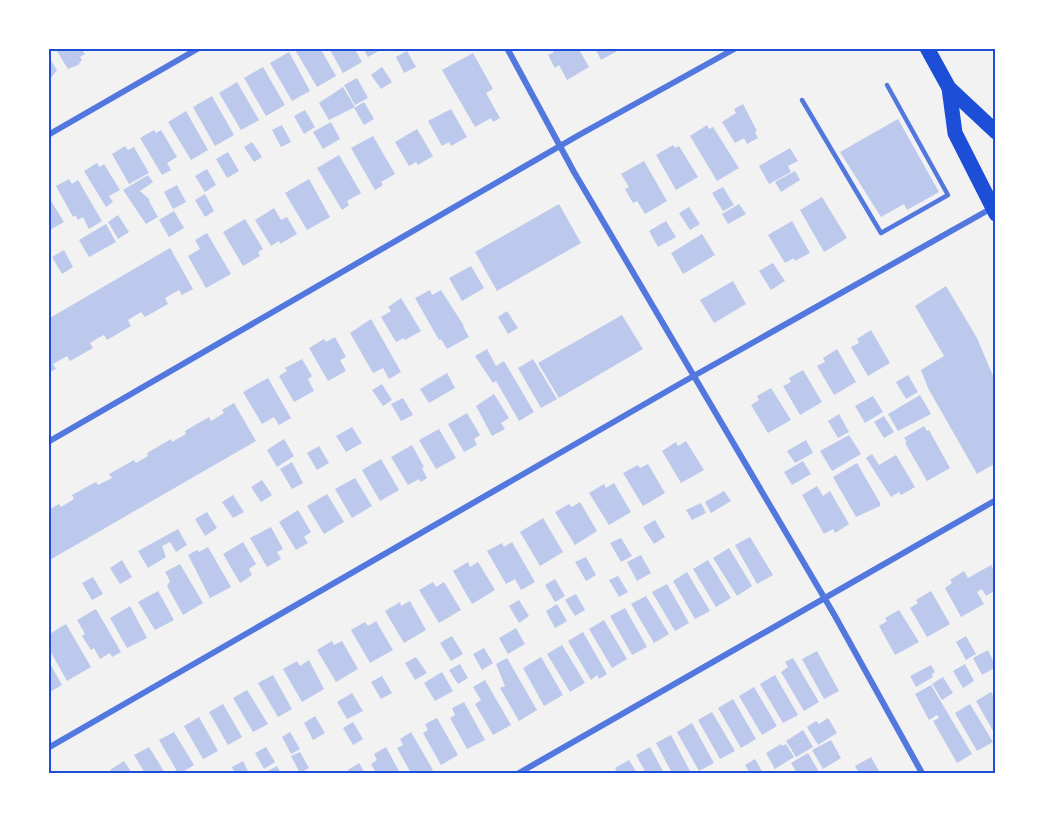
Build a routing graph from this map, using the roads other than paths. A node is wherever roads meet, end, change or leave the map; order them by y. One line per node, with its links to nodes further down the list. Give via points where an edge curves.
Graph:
1 (199, 48): 9 (street)
2 (507, 48): 10 (street)
3 (736, 48): 10 (street)
4 (927, 48): 6 (main road)
5 (887, 85): 7 (lane, via 948,195 881,233)
6 (949, 88): 8 (main road); 11 (main road, via 955,133)
7 (802, 100)
8 (996, 132)
9 (48, 135)
10 (560, 146): 12 (street); 13 (street)
11 (994, 211): 12 (street)
12 (692, 376): 15 (street); 16 (street)
13 (48, 442)
14 (996, 500): 15 (street)
15 (824, 598): 17 (street); 18 (street)
16 (48, 748)
17 (519, 773)
18 (922, 773)

